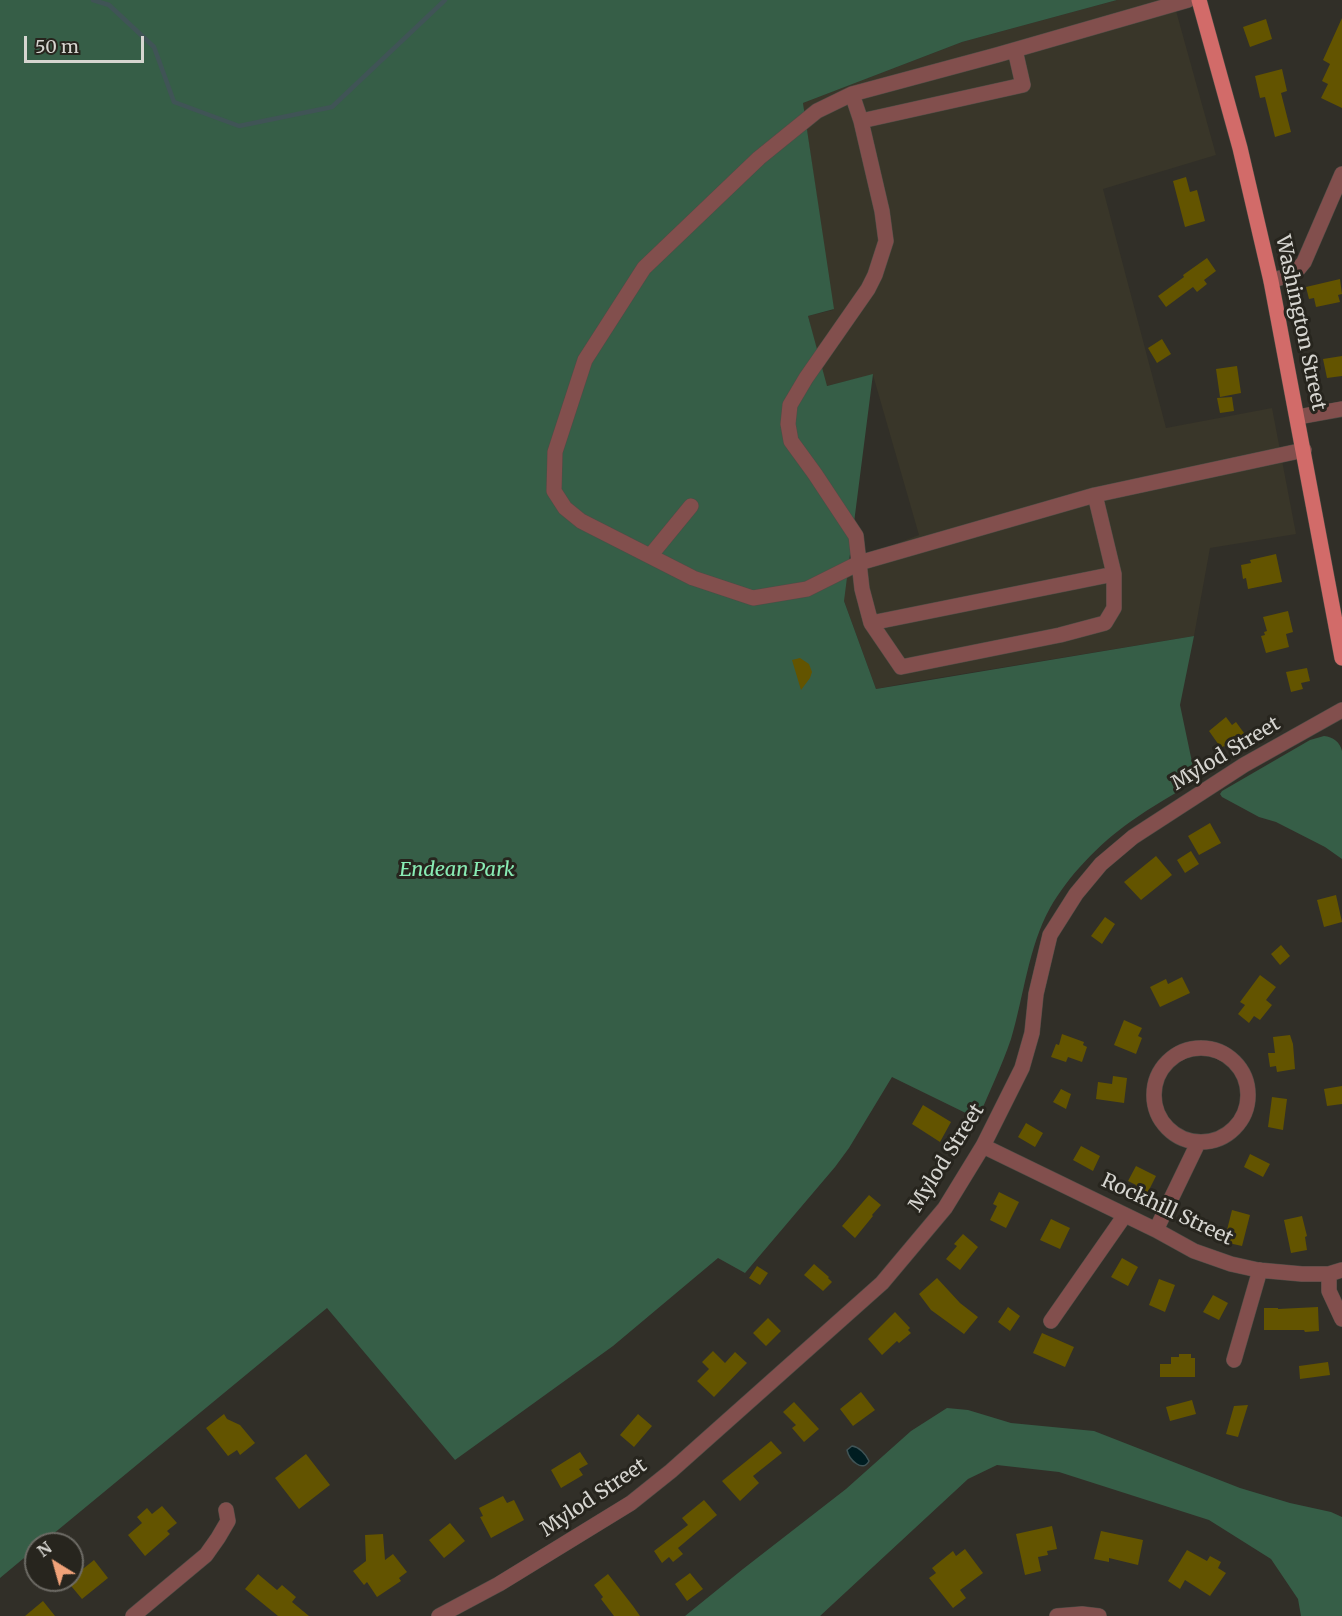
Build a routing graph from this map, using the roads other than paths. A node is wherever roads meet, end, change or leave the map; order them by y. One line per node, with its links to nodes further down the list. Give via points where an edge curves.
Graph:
1 (1188, 0): 3 (street)
2 (1199, 0): 7 (main road, Washington Street)
3 (1015, 50): 4 (street); 5 (street, via 1023,85)
4 (852, 94): 5 (street); 13 (street, via 817,111 759,158 644,268 585,360 555,452 554,491 565,508 581,521)
5 (861, 121): 14 (street, via 886,241 868,289 790,405 788,424 791,441 856,536)
6 (1342, 174): 7 (street, via 1304,262 1295,273)
7 (1271, 281): 9 (main road, Washington Street)
8 (1342, 409): 9 (street)
9 (1298, 417): 10 (main road, Washington Street)
10 (1304, 450): 11 (street); 17 (main road, Washington Street)
11 (1095, 495): 14 (street); 15 (street)
12 (691, 506): 13 (street)
13 (650, 556): 14 (street, via 693,578 753,598 807,589)
14 (859, 563): 16 (street)
15 (1114, 574): 16 (street); 16 (street, via 1114,608 1105,623 912,665 901,667)
16 (871, 623)
17 (1342, 658)
18 (1342, 710): 20 (street, Mylod Street, via 1244,765 1133,837 1101,864 1076,894 1050,935 1022,1068)
19 (1198, 1143): 19 (street, via 1229,1134 1247,1106 1248,1090 1234,1061 1204,1048 1175,1055 1156,1078 1153,1092 1160,1121 1170,1132); 22 (street)
20 (983, 1146): 21 (street, Rockhill Street); 30 (street, Mylod Street, via 945,1208 882,1283 671,1471 631,1503)
21 (1125, 1215): 22 (street, Rockhill Street); 26 (street)
22 (1156, 1230): 23 (street, Rockhill Street, via 1194,1251)
23 (1260, 1270): 24 (street, Rockhill Street); 27 (street)
24 (1335, 1272): 25 (street, via 1329,1291)
25 (1342, 1319)
26 (1051, 1321)
27 (1234, 1360)
28 (226, 1510): 29 (street, via 228,1521 206,1555)
29 (133, 1616)
30 (439, 1616)
31 (1058, 1616): 32 (street)
32 (1099, 1616)

